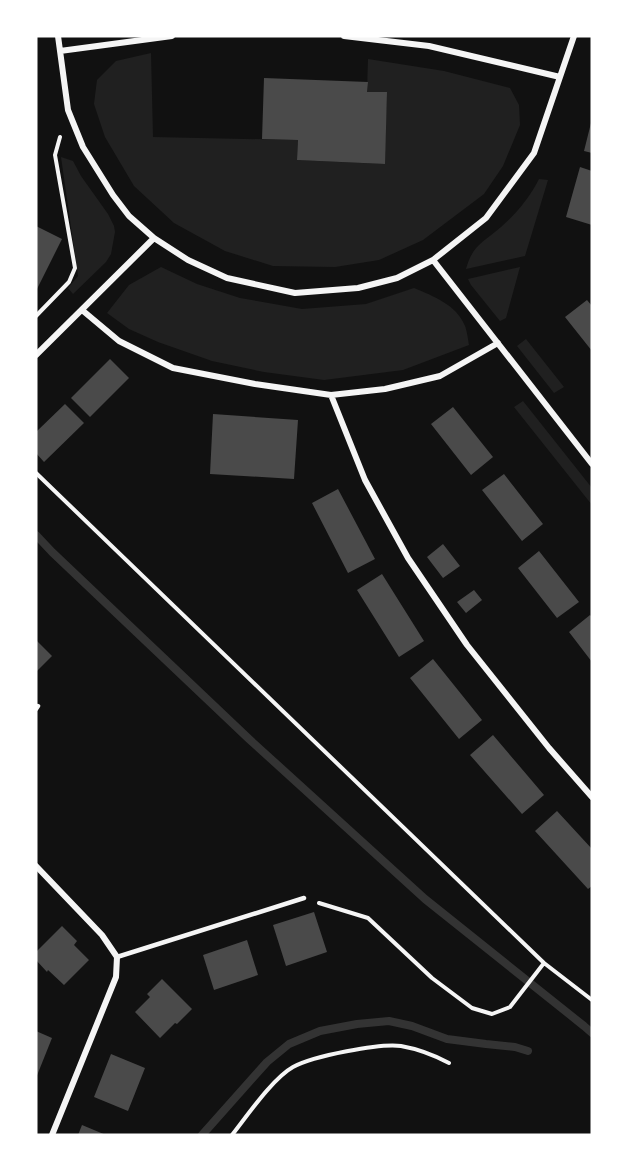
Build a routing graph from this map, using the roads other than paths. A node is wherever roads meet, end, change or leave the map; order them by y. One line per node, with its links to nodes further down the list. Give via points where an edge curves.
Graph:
1 (58, 36): 5 (street)
2 (172, 36): 5 (street)
3 (344, 36): 6 (street, via 429,46)
4 (574, 36): 6 (street)
5 (60, 51): 7 (street, via 68,110 83,147 129,216)
6 (560, 77): 8 (street, via 534,153 486,218)
7 (154, 238): 8 (street, via 226,278 295,293 357,288 398,278); 9 (street)
8 (433, 260): 10 (street)
9 (82, 310): 11 (street); 12 (street, via 119,341 173,368)
10 (498, 343): 12 (street, via 440,376 386,389); 13 (street)
11 (36, 355)
12 (331, 395): 14 (street, via 365,480 408,558 467,645)
13 (592, 464)
14 (592, 797)
15 (36, 866): 17 (street, via 102,934)
16 (304, 898): 17 (lane)
17 (117, 957): 18 (street, via 116,978)
18 (52, 1135)

